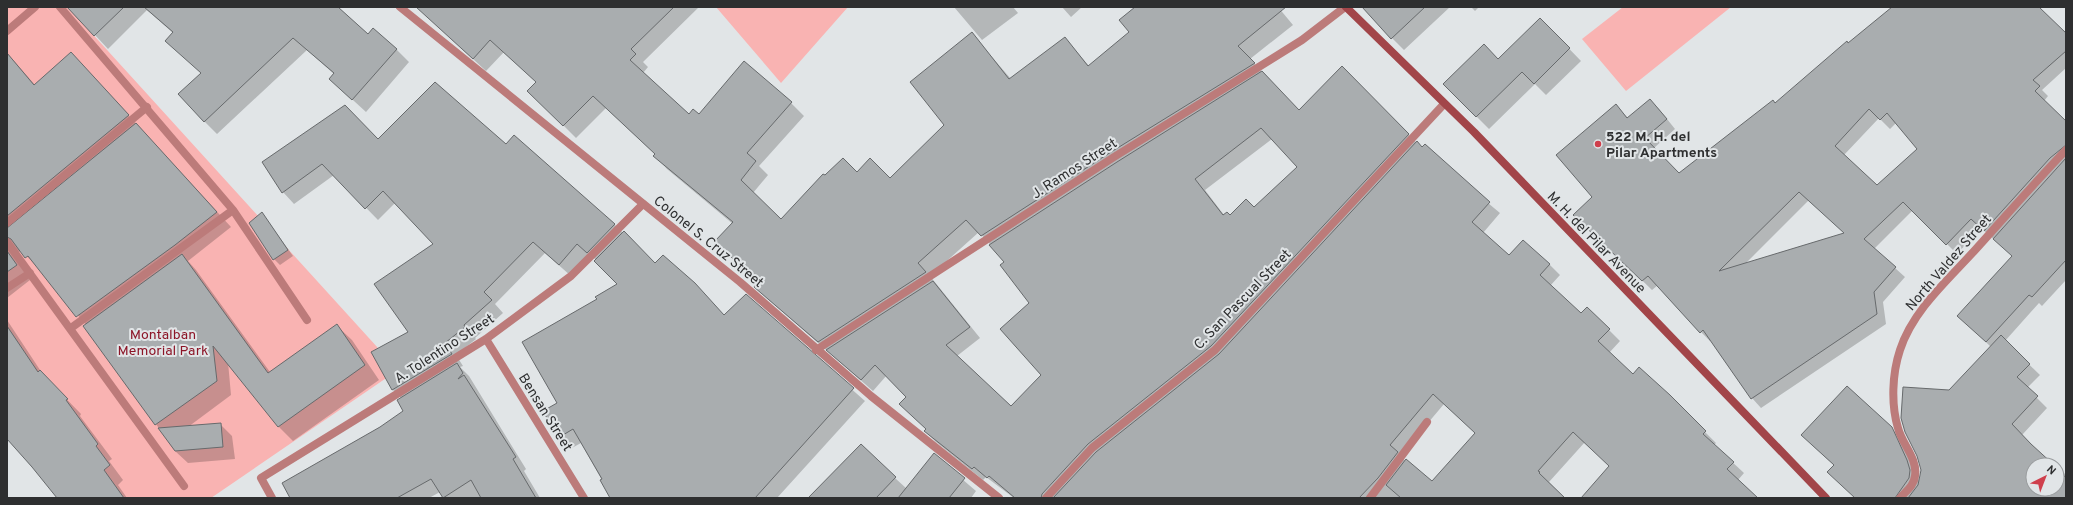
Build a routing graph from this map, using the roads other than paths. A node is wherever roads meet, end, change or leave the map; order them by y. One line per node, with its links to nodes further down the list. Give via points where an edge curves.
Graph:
1 (35, 7): 5 (street)
2 (60, 7): 7 (street)
3 (400, 7): 9 (street, Colonel S. Cruz Street)
4 (1345, 7): 6 (main road, M. H. del Pilar Avenue); 18 (street, J. Ramos Street, via 1302,40 1114,157)
5 (7, 31)
6 (1444, 104): 24 (street, C. San Pascual Street, via 1215,350 1092,448); 26 (main road, M. H. del Pilar Avenue, via 1480,138)
7 (147, 107): 10 (street); 11 (street)
8 (2066, 150): 27 (street, North Valdez Street, via 1937,290 1910,326 1900,351 1894,379 1894,406 1898,429 1916,475 1914,483)
9 (643, 204): 17 (street, A. Tolentino Street, via 571,276); 18 (street, Colonel S. Cruz Street, via 740,282)
10 (233, 210): 15 (street); 16 (street)
11 (7, 223)
12 (7, 242): 13 (street)
13 (30, 273): 14 (street); 16 (street)
14 (7, 288)
15 (307, 320)
16 (71, 328): 20 (street)
17 (486, 339): 21 (street, A. Tolentino Street, via 261,478); 22 (street, Bensan Street)
18 (816, 350): 23 (street, Colonel S. Cruz Street)
19 (1427, 422): 25 (street)
20 (184, 486)
21 (272, 498)
22 (584, 498)
23 (999, 498)
24 (1046, 498)
25 (1370, 498)
26 (1826, 498)
27 (1900, 498)

